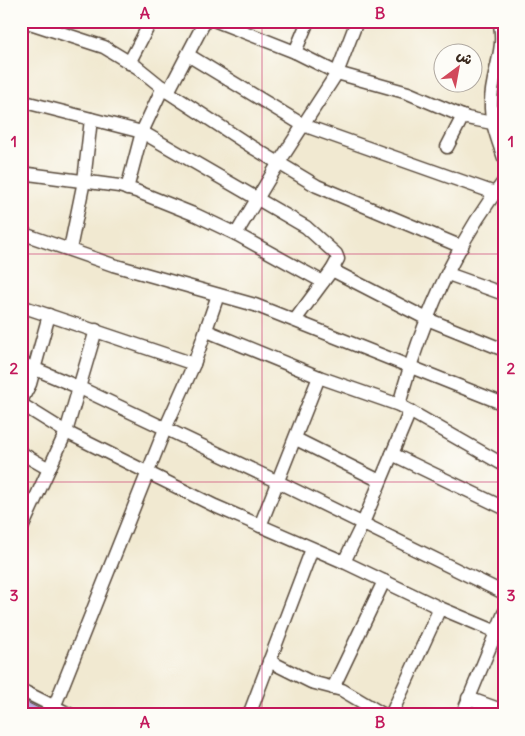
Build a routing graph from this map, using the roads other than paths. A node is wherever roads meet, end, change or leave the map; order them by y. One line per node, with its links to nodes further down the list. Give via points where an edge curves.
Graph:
1 (24, 21): 10 (street, via 91,42)
2 (151, 21): 10 (street)
3 (205, 21): 9 (street)
4 (216, 21): 8 (street)
5 (308, 21): 8 (street)
6 (357, 21): 11 (street)
7 (501, 27): 16 (street, via 490,102)
8 (295, 52): 11 (street)
9 (188, 55): 12 (street); 17 (street)
10 (129, 62): 12 (street)
11 (337, 73): 14 (street, via 408,93); 17 (street)
12 (165, 89): 18 (street); 21 (street)
13 (21, 101): 15 (street)
14 (463, 116): 16 (street); 19 (street)
15 (91, 119): 18 (street); 24 (street)
16 (492, 122): 20 (street)
17 (303, 125): 21 (street); 26 (street)
18 (142, 132): 25 (street); 27 (street)
19 (447, 147)
20 (504, 158)
21 (278, 164): 27 (street); 30 (street, via 317,186)
22 (21, 173): 24 (street)
23 (504, 181): 26 (street)
24 (84, 182): 25 (street); 31 (street)
25 (127, 189): 29 (street)
26 (495, 193): 30 (street)
27 (257, 197): 29 (street); 32 (street, via 324,241 338,257)
28 (21, 233): 31 (street)
29 (236, 234): 34 (street)
30 (462, 247): 33 (street)
31 (70, 249): 36 (street, via 113,265)
32 (332, 270): 34 (street); 39 (street)
33 (448, 274): 35 (street); 39 (street)
34 (323, 282): 40 (street)
35 (504, 294)
36 (218, 295): 40 (street); 42 (street)
37 (21, 306): 38 (street)
38 (49, 315): 41 (street); 47 (street)
39 (427, 319): 43 (street); 46 (street)
40 (296, 320): 46 (street)
41 (96, 330): 45 (street); 49 (street)
42 (207, 331): 45 (street); 48 (street)
43 (504, 350)
44 (21, 362): 47 (street)
45 (194, 364): 53 (street)
46 (409, 366): 51 (street); 52 (street)
47 (35, 368): 49 (street); 50 (street)
48 (319, 377): 52 (street); 55 (street)
49 (78, 387): 53 (street); 54 (street)
50 (21, 402): 54 (street)
51 (504, 404)
52 (405, 408): 57 (street); 58 (street)
53 (165, 429): 60 (street); 62 (street)
54 (66, 432): 59 (street); 60 (street)
55 (296, 439): 61 (street); 62 (street)
56 (21, 453): 59 (street)
57 (392, 454): 61 (street); 63 (street)
58 (504, 465)
59 (49, 469): 66 (street)
60 (148, 472): 65 (street); 78 (street)
61 (380, 481): 64 (street)
62 (278, 482): 64 (street); 65 (street)
63 (504, 508)
64 (363, 523): 68 (street); 70 (street)
65 (260, 526): 67 (street)
66 (21, 530)
67 (312, 549): 68 (street); 74 (street)
68 (344, 562): 69 (street)
69 (384, 581): 71 (street); 75 (street)
70 (504, 593)
71 (440, 608): 73 (street); 83 (street)
72 (504, 613): 73 (street)
73 (499, 634): 77 (street)
74 (269, 661): 75 (street, via 311,682); 81 (street)
75 (333, 688): 82 (street)
76 (21, 690): 78 (street)
77 (468, 698): 79 (street); 84 (street)
78 (53, 710): 80 (street)
79 (504, 710)
80 (71, 715)
81 (249, 715)
82 (384, 715)
83 (391, 715)
84 (462, 715)

